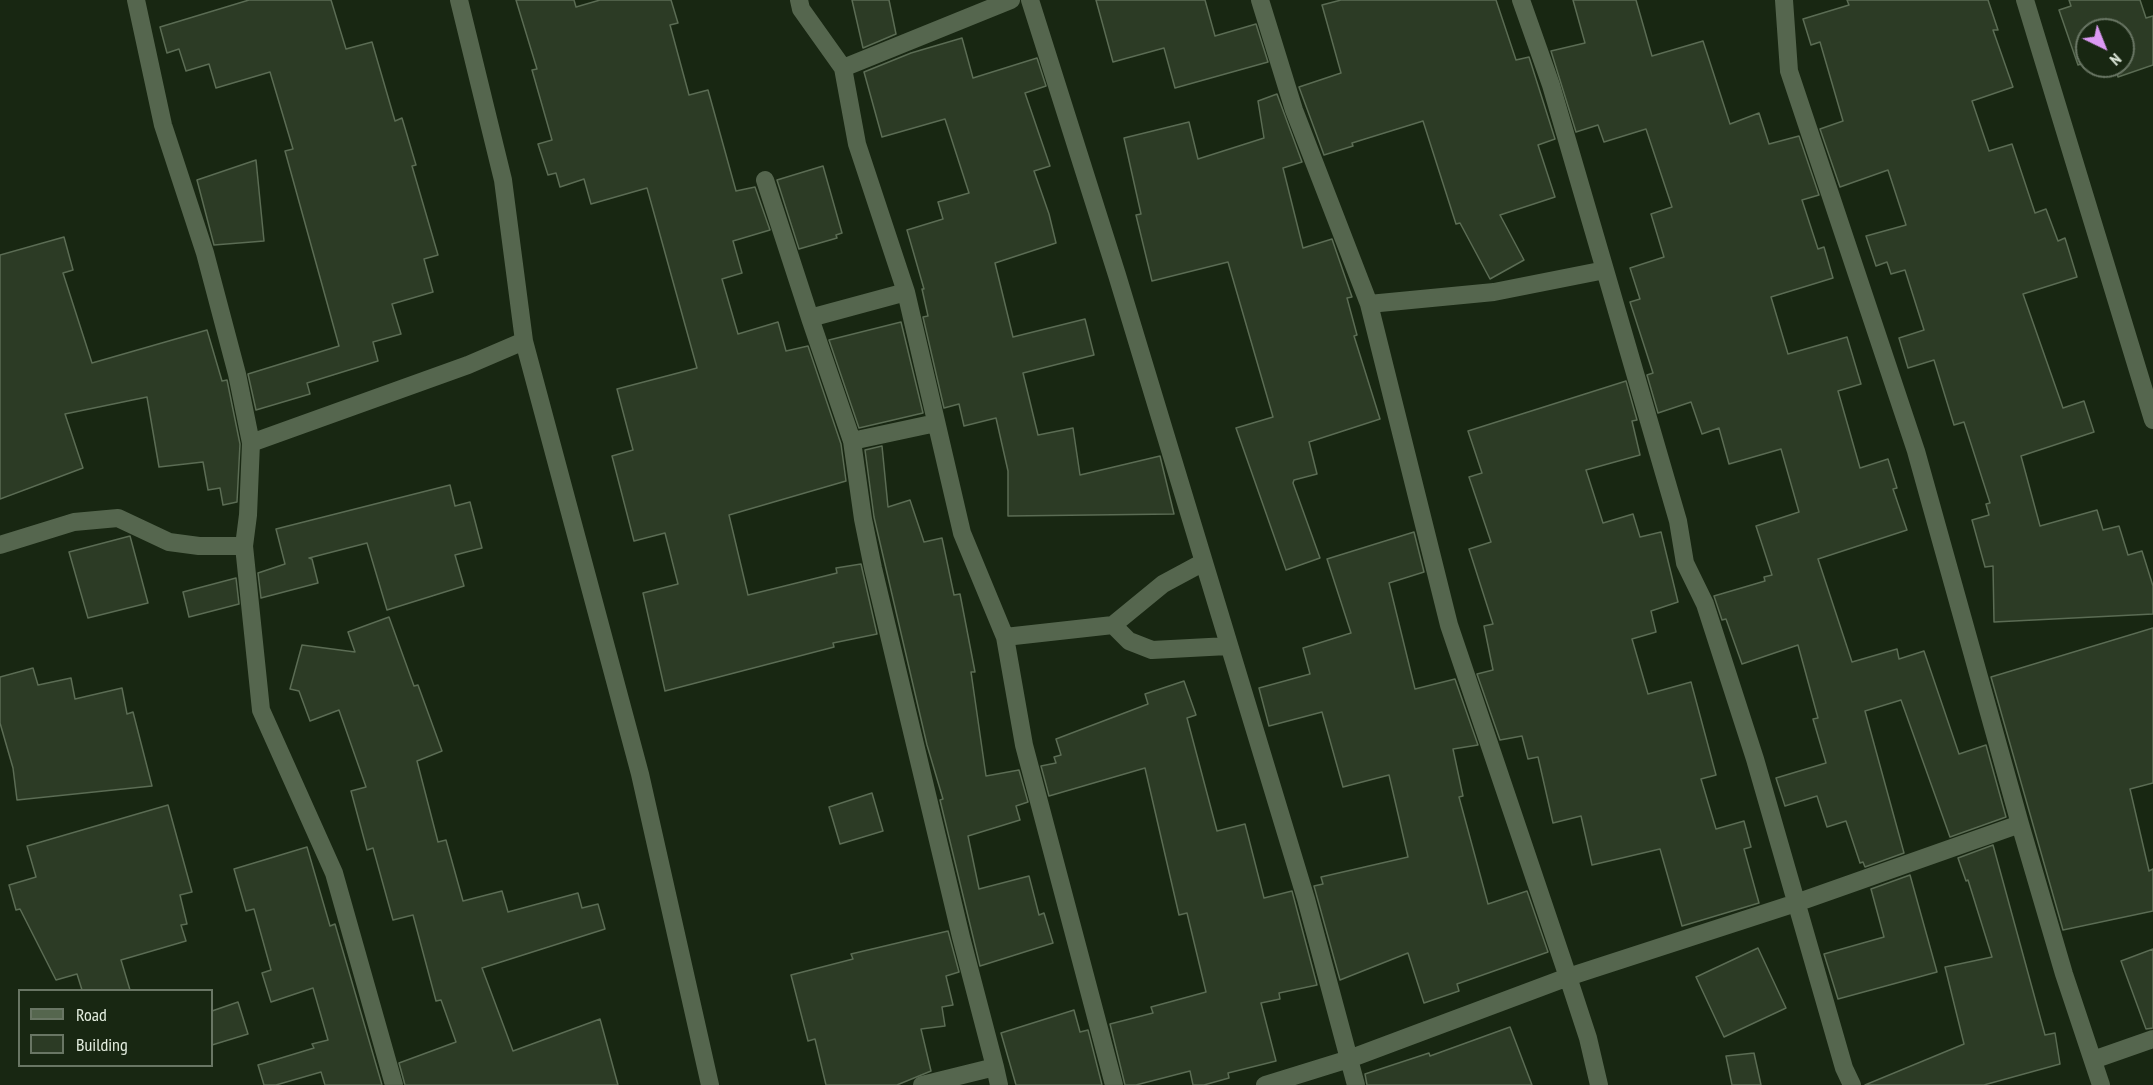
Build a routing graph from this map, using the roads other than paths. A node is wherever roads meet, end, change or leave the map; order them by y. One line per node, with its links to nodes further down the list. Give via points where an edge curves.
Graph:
1 (136, 0): 20 (street, via 163,125 205,253)
2 (459, 0): 16 (street, via 503,180)
3 (799, 0): 10 (street, via 801,9)
4 (1011, 0): 10 (street)
5 (1030, 0): 23 (street)
6 (1260, 0): 14 (street, via 1294,110)
7 (1521, 0): 12 (street, via 1551,85)
8 (1784, 0): 27 (street, via 1789,71 1916,451)
9 (2025, 0): 17 (street)
10 (843, 68): 13 (street, via 856,144)
11 (765, 180): 15 (street)
12 (1605, 270): 14 (street, via 1494,292); 28 (street, via 1678,521 1685,563 1705,604)
13 (906, 292): 15 (street); 18 (street)
14 (1369, 304): 29 (street, via 1449,625)
15 (810, 318): 19 (street)
16 (524, 341): 20 (street); 35 (street, via 640,774)
17 (2153, 420)
18 (936, 423): 19 (street); 25 (street, via 962,533)
19 (852, 441): 33 (street, via 873,568)
20 (251, 443): 22 (street)
21 (0, 544): 22 (street, via 74,522 118,518 169,542)
22 (244, 546): 34 (street, via 261,710 334,873)
23 (1202, 563): 24 (street, via 1163,584); 26 (street)
24 (1113, 625): 25 (street); 26 (street, via 1129,641 1152,650)
25 (1005, 637): 38 (street, via 1024,745)
26 (1228, 646): 31 (street, via 1306,899)
27 (2020, 824): 28 (street); 32 (street)
28 (1796, 903): 29 (street); 42 (street)
29 (1568, 977): 31 (street); 41 (street)
30 (2153, 1039): 32 (street)
31 (1349, 1059): 39 (street); 40 (street)
32 (2092, 1060): 43 (street)
33 (994, 1067): 36 (street); 37 (street)
34 (394, 1085)
35 (710, 1085)
36 (922, 1085)
37 (999, 1085)
38 (1114, 1085)
39 (1265, 1085)
40 (1356, 1085)
41 (1599, 1085)
42 (1852, 1085)
43 (2101, 1085)

